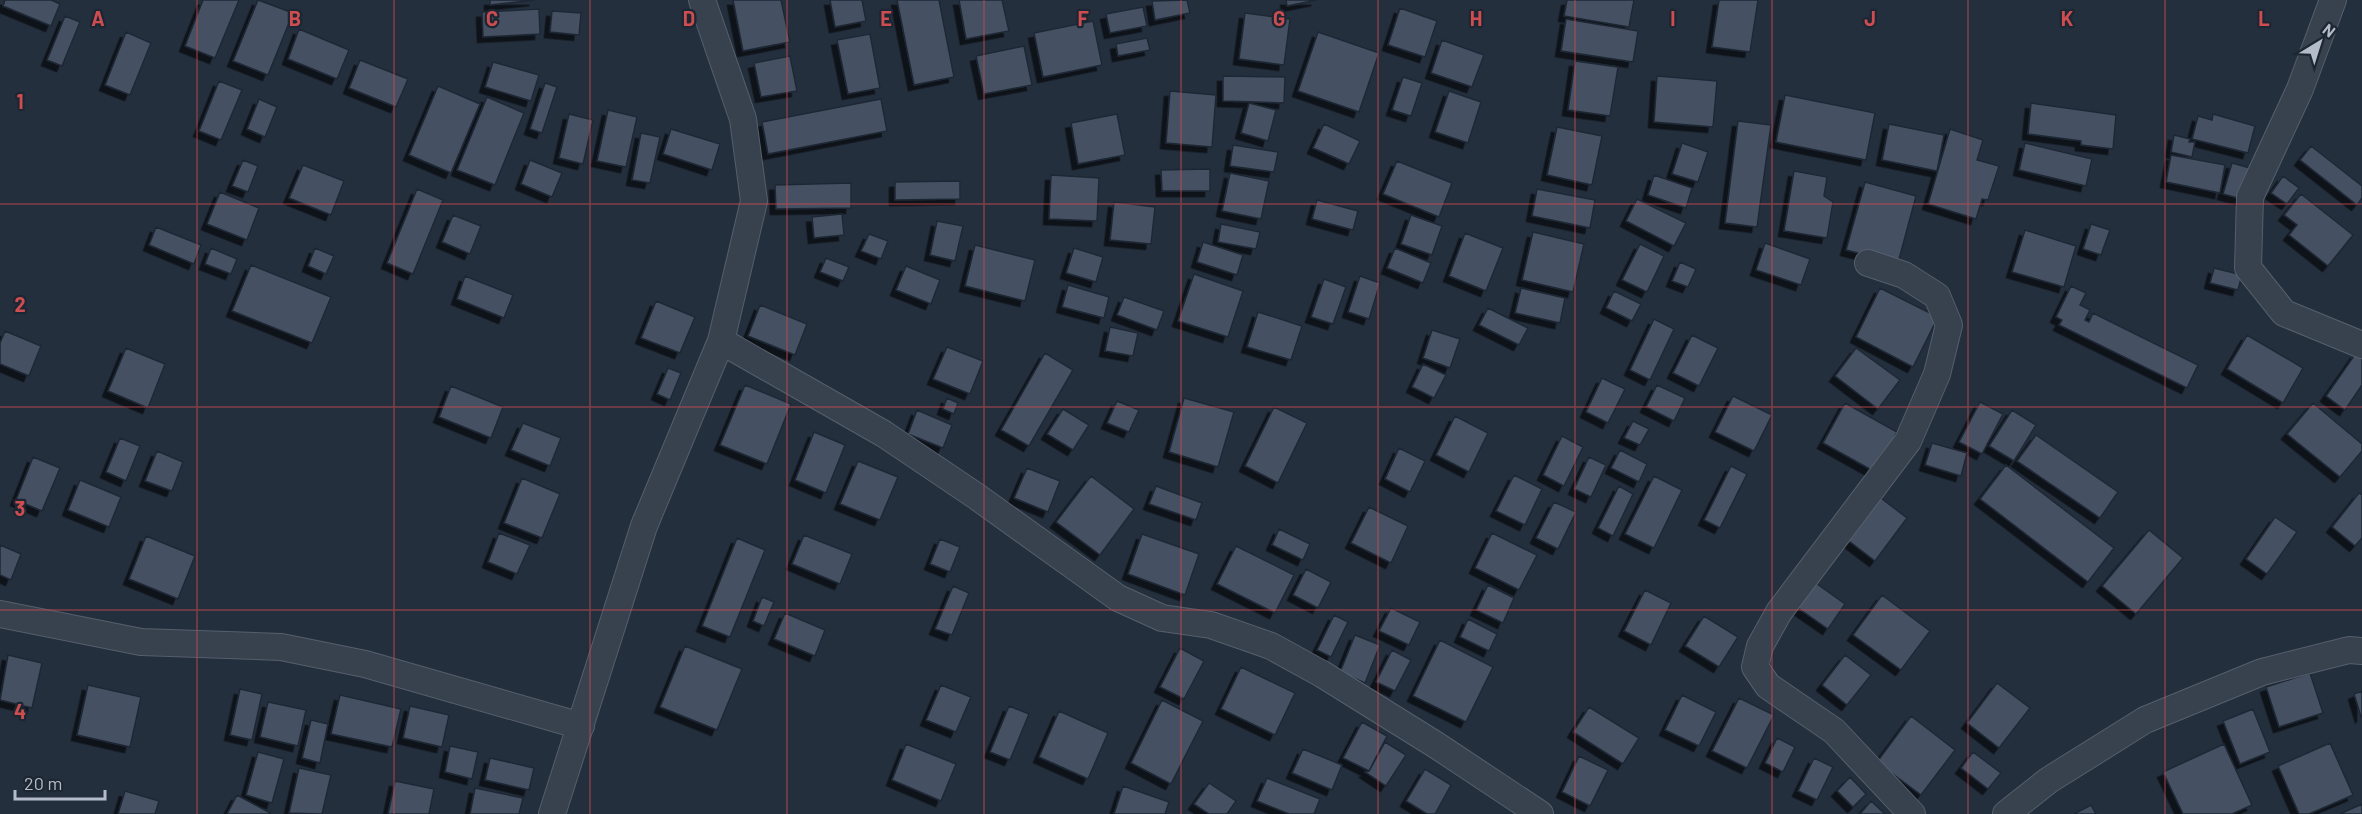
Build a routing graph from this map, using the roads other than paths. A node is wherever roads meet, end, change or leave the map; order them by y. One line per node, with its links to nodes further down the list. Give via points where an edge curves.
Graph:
1 (702, 0): 4 (street, via 743,119 754,201)
2 (2333, 0): 5 (street, via 2300,89 2250,197 2248,268 2284,313)
3 (1868, 263): 11 (street, via 1904,275 1937,296 1949,325 1937,374 1908,441 1779,612 1760,646 1755,667 1768,686 1834,731)
4 (721, 341): 8 (street, via 644,525); 10 (street, via 884,434 1118,598 1162,618 1211,625 1271,646 1436,745)
5 (2362, 345)
6 (0, 614): 8 (street, via 141,642 281,647 365,664)
7 (2362, 651): 12 (street, via 2349,650 2262,672 2145,720 2049,780)
8 (581, 726): 9 (street)
9 (552, 814)
10 (1540, 814)
11 (1912, 814)
12 (2006, 814)

